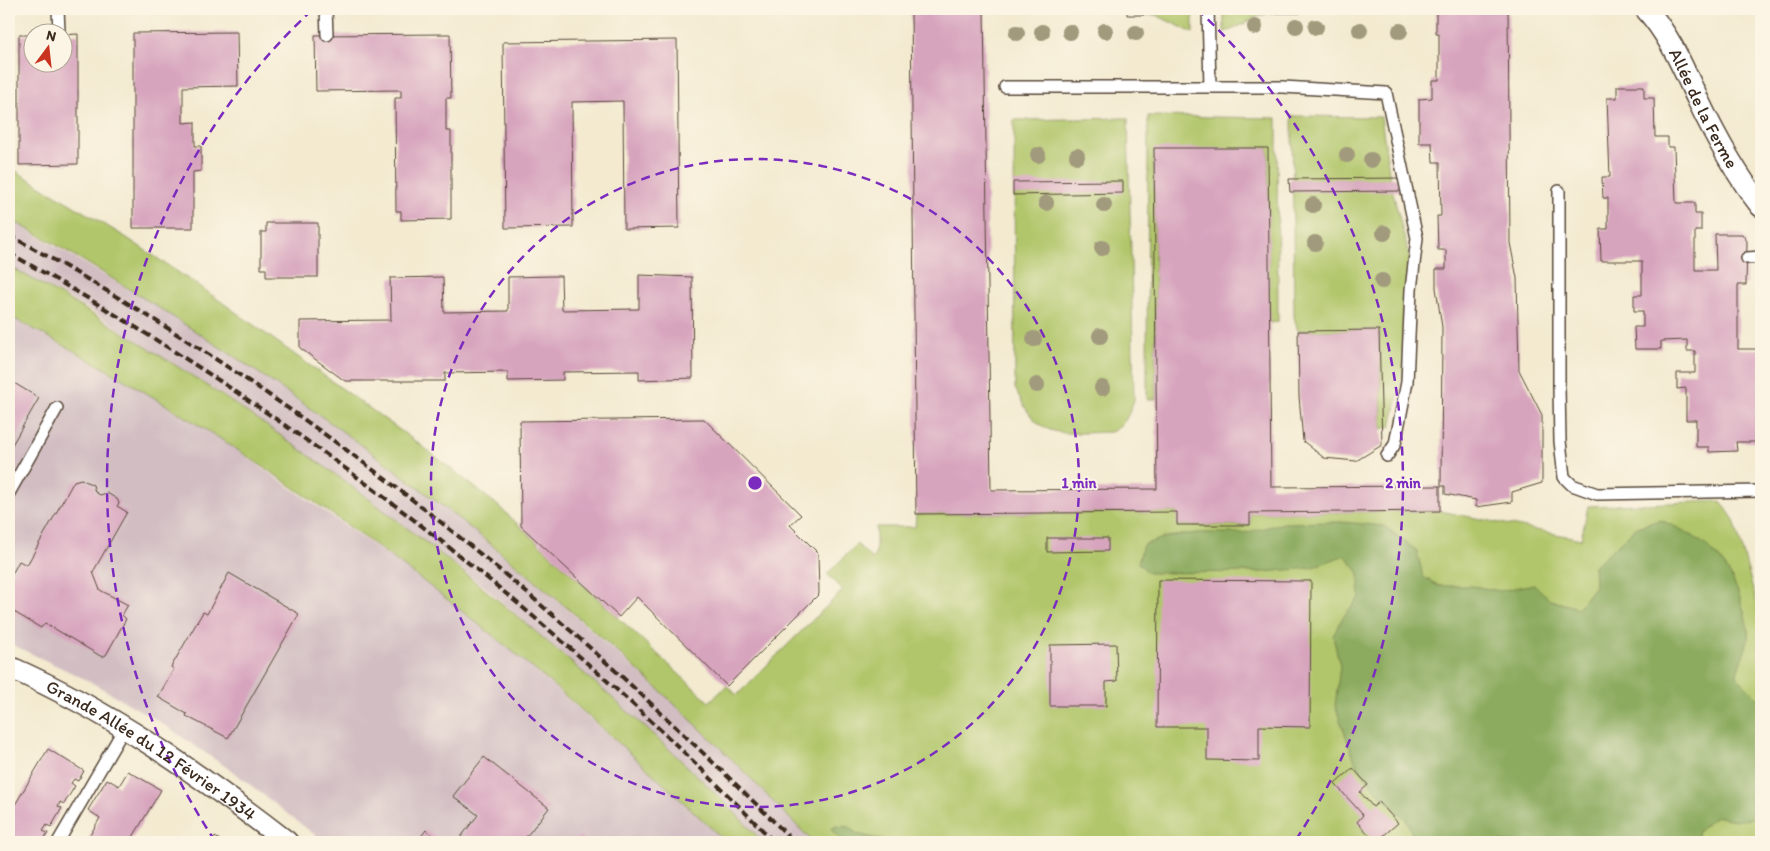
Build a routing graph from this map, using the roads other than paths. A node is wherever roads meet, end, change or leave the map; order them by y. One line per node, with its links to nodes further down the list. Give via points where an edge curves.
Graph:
1 (58, 9): 5 (lane)
2 (326, 9): 6 (lane)
3 (1208, 9): 7 (lane)
4 (1646, 9): 10 (street, Allée de la Ferme, via 1669,38 1721,147)
5 (59, 22)
6 (327, 35)
7 (1210, 87): 8 (lane); 14 (lane, via 1386,93 1416,238 1407,382 1395,444)
8 (1005, 88)
9 (1559, 191): 15 (lane, via 1559,386 1564,477 1572,485 1597,494)
10 (1761, 206)
11 (1761, 256): 12 (lane)
12 (1747, 258)
13 (57, 408): 16 (lane)
14 (1386, 456)
15 (1761, 491)
16 (9, 493)
17 (9, 667): 18 (street, Grande Allée du 12 Février 1934)
18 (125, 727): 19 (lane); 20 (street, Grande Allée du 12 Février 1934, via 214,787)
19 (58, 842)
20 (287, 842)

